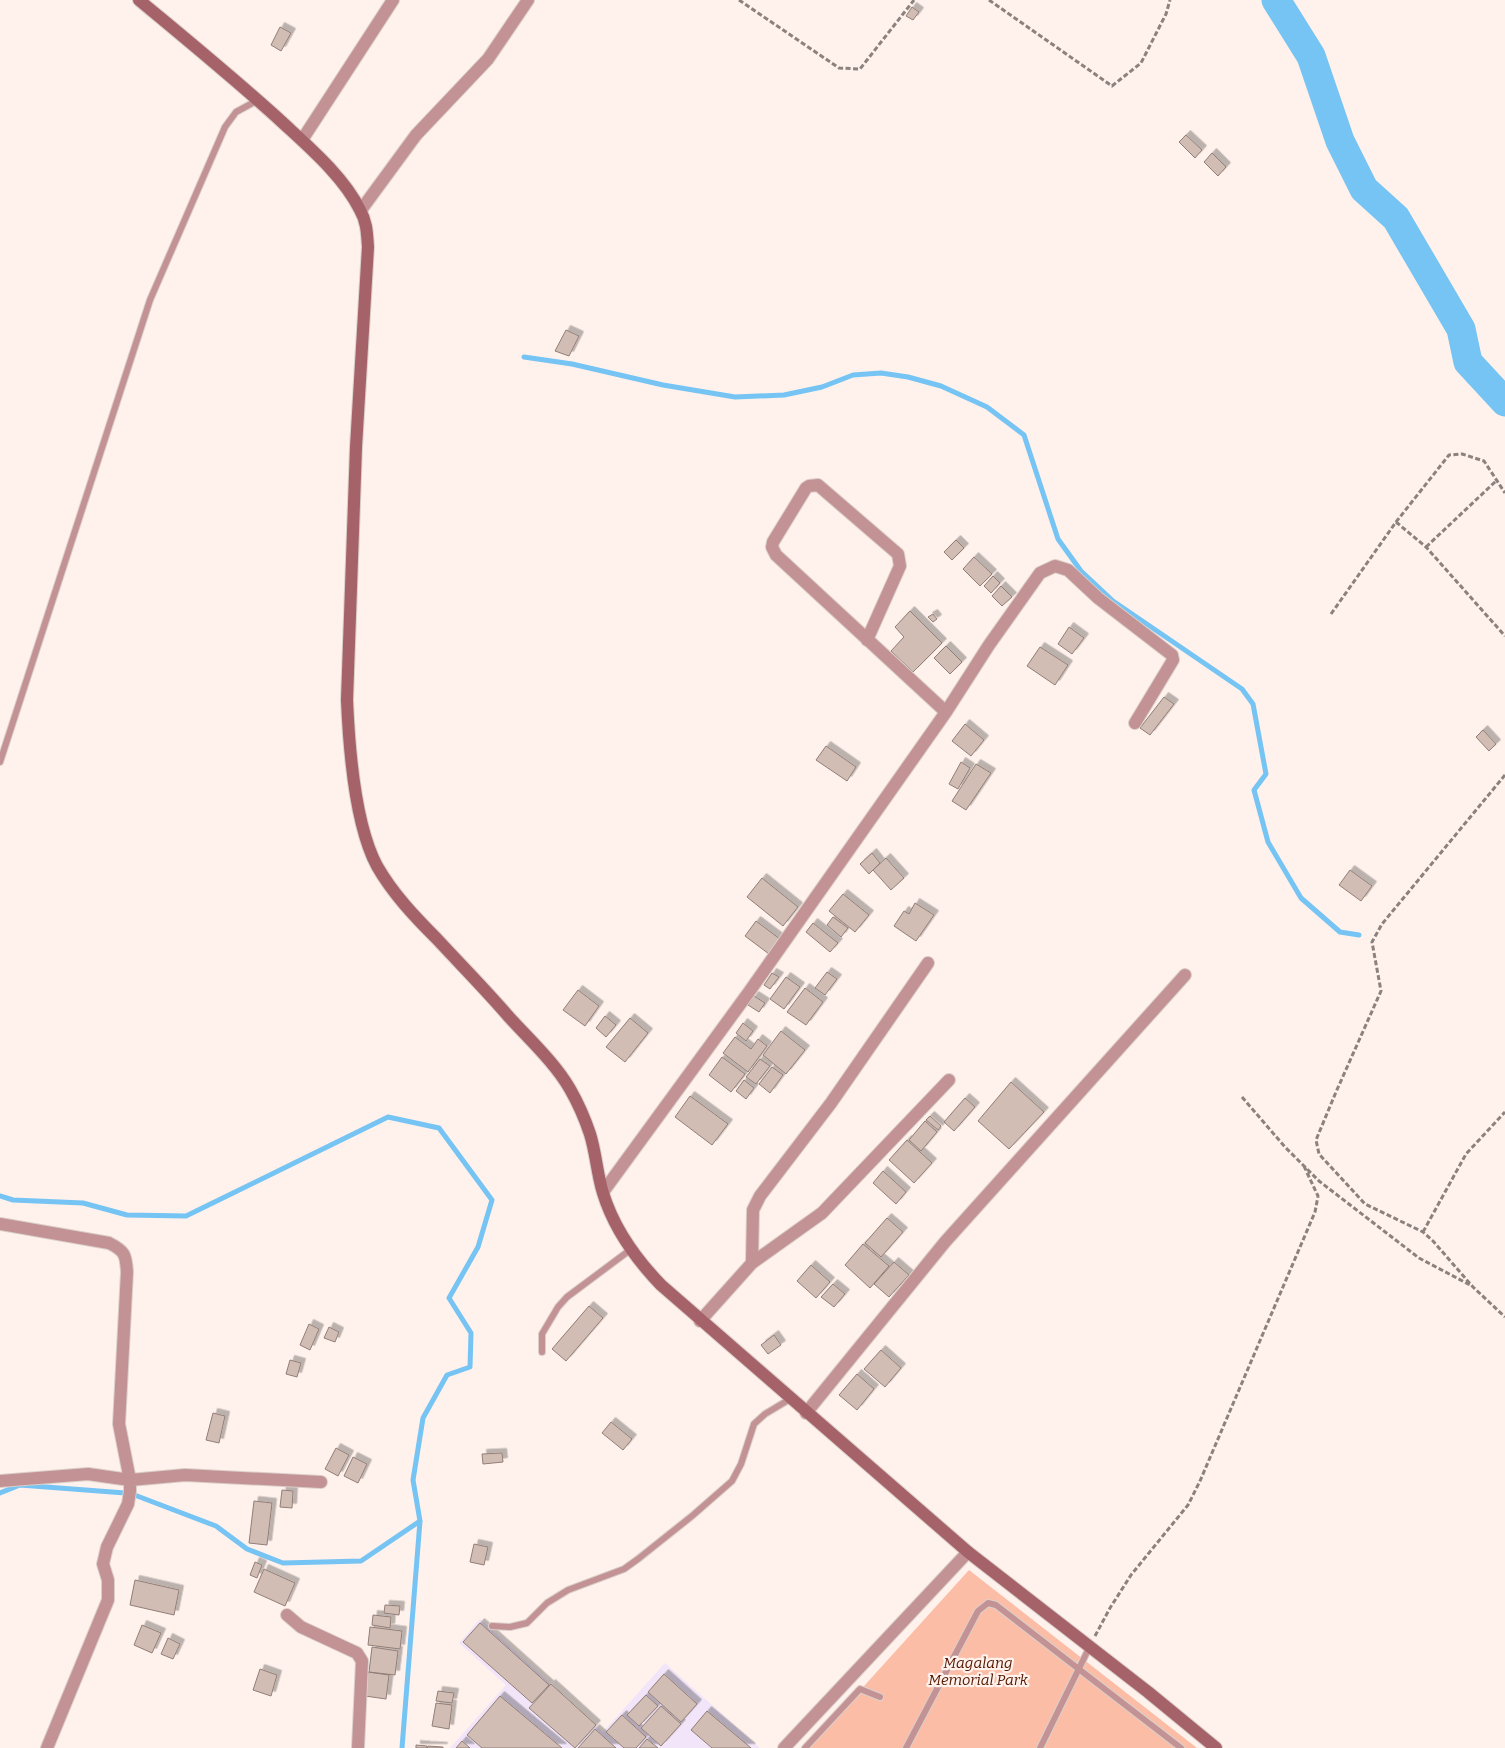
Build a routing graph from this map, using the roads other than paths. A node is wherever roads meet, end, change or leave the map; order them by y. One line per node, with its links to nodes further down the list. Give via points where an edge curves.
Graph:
1 (139, 0): 4 (street)
2 (393, 0): 5 (street)
3 (528, 0): 6 (street, via 488,59 416,135)
4 (258, 100): 5 (street); 10 (lane, via 236,112 225,127 150,300)
5 (302, 140): 6 (street, via 336,176)
6 (361, 210): 14 (street, via 367,228 368,247 356,447 348,737 366,839 377,865 407,908 490,995 569,1087 590,1134)
7 (868, 640): 7 (street, via 773,551 773,542 809,486 818,485 898,554 900,566); 8 (street)
8 (946, 712): 9 (street, via 1040,574 1055,566 1068,570 1172,656 1173,660); 14 (street, via 749,992)
9 (1135, 723)
10 (0, 762)
11 (928, 963): 17 (street, via 831,1103 760,1196 753,1210)
12 (1185, 975): 21 (street, via 944,1242)
13 (949, 1080): 17 (street, via 822,1213)
14 (603, 1192): 16 (street)
15 (0, 1224): 22 (street, via 109,1243 118,1247 126,1258 119,1424)
16 (630, 1250): 18 (street, via 660,1285); 19 (lane, via 558,1307 542,1334)
17 (752, 1263): 18 (street)
18 (700, 1321): 20 (street)
19 (542, 1352)
20 (790, 1399): 21 (street); 27 (lane, via 754,1424 732,1481 638,1559 624,1568 568,1590 547,1603 527,1623 510,1627)
21 (806, 1413): 25 (street)
22 (130, 1480): 23 (street, via 88,1474); 24 (street, via 185,1475); 31 (street, via 128,1504 103,1564 108,1580 108,1600)
23 (0, 1481)
24 (321, 1482)
25 (968, 1552): 28 (street); 33 (street)
26 (287, 1615): 32 (street, via 301,1627 360,1656)
27 (492, 1626)
28 (1090, 1646): 29 (lane); 38 (street)
29 (1079, 1668): 35 (lane, via 996,1605 988,1603 978,1611); 36 (lane); 37 (lane)
30 (880, 1697): 34 (lane, via 860,1689)
31 (47, 1748)
32 (358, 1748)
33 (784, 1748)
34 (805, 1748)
35 (906, 1748)
36 (1040, 1748)
37 (1181, 1748)
38 (1216, 1748)

